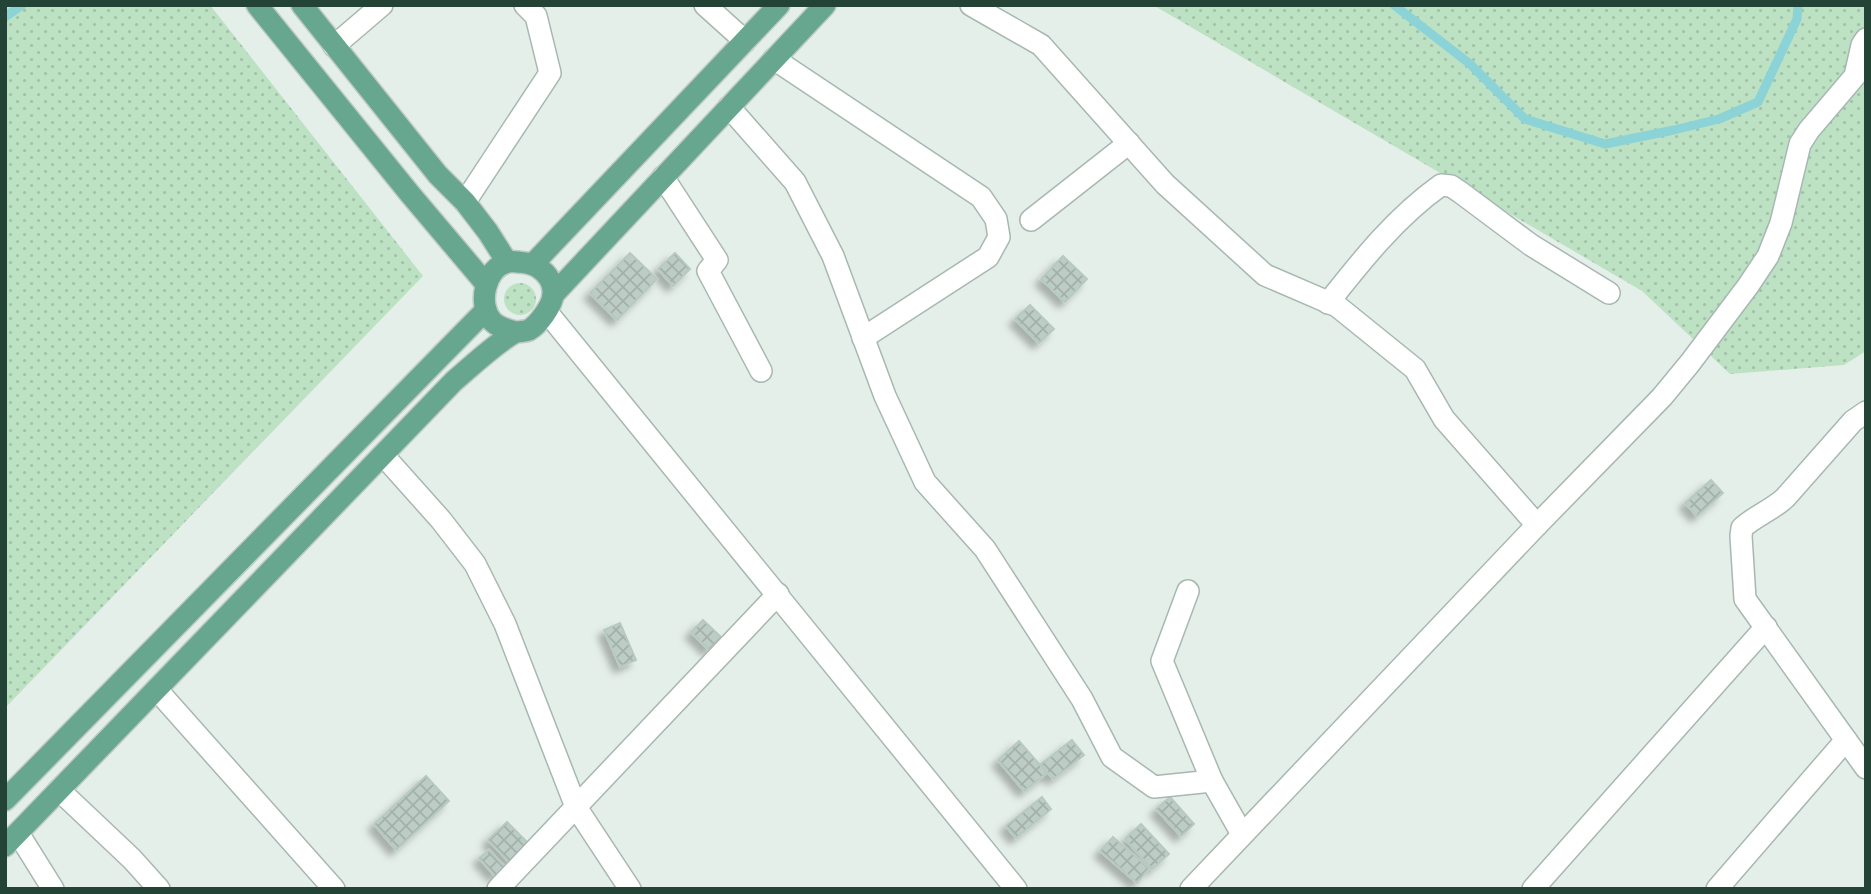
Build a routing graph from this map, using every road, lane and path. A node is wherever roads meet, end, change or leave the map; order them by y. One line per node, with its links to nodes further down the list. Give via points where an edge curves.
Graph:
1 (257, 5): 20 (main road)
2 (302, 5): 11 (main road)
3 (382, 5): 11 (street)
4 (525, 5): 16 (street, via 536,16 550,73)
5 (705, 5): 10 (street)
6 (779, 5): 10 (main road)
7 (825, 5): 12 (main road)
8 (971, 5): 14 (street, via 1041,45)
9 (1866, 39): 30 (street, via 1855,76 1800,144 1781,223 1768,256 1748,286 1662,397)
10 (745, 41): 19 (main road)
11 (334, 46): 16 (main road, via 438,176)
12 (774, 59): 13 (main road); 26 (street, via 981,197 996,219 999,237 988,257)
13 (729, 107): 15 (main road); 26 (street, via 796,182 833,256)
14 (1129, 143): 17 (street); 22 (street, via 1165,184 1265,275)
15 (663, 177): 23 (main road); 27 (street, via 717,260 708,271)
16 (465, 202): 18 (main road)
17 (1031, 220)
18 (507, 262): 19 (main road); 20 (main road)
19 (533, 264): 23 (main road, via 552,282)
20 (486, 284): 24 (main road)
21 (1609, 293): 22 (street, via 1531,245 1461,192 1441,186 1373,247)
22 (1328, 303): 30 (street, via 1415,369 1444,419)
23 (550, 304): 25 (main road, via 529,330); 32 (street)
24 (485, 311): 25 (main road, via 492,322); 39 (main road)
25 (516, 332): 29 (main road, via 454,381)
26 (863, 338): 37 (street, via 925,482 985,549 1082,699 1112,757 1154,787)
27 (761, 371)
28 (1866, 412): 33 (street, via 1785,498 1742,528 1745,599)
29 (383, 455): 34 (main road); 40 (street, via 475,564 505,624)
30 (1538, 525): 41 (street)
31 (1188, 591): 37 (street, via 1162,661)
32 (778, 594): 40 (street); 48 (street)
33 (1766, 627): 35 (street); 50 (street)
34 (157, 690): 38 (main road); 47 (street)
35 (1846, 740): 36 (street); 51 (street)
36 (1866, 768)
37 (1212, 781): 41 (street)
38 (59, 790): 42 (main road); 46 (street)
39 (5, 800)
40 (576, 807): 43 (street); 44 (street)
41 (1242, 834): 49 (street)
42 (12, 839): 45 (street)
43 (507, 885)
44 (621, 885)
45 (53, 889)
46 (159, 889)
47 (334, 889)
48 (1016, 889)
49 (1191, 889)
50 (1533, 889)
51 (1717, 889)

